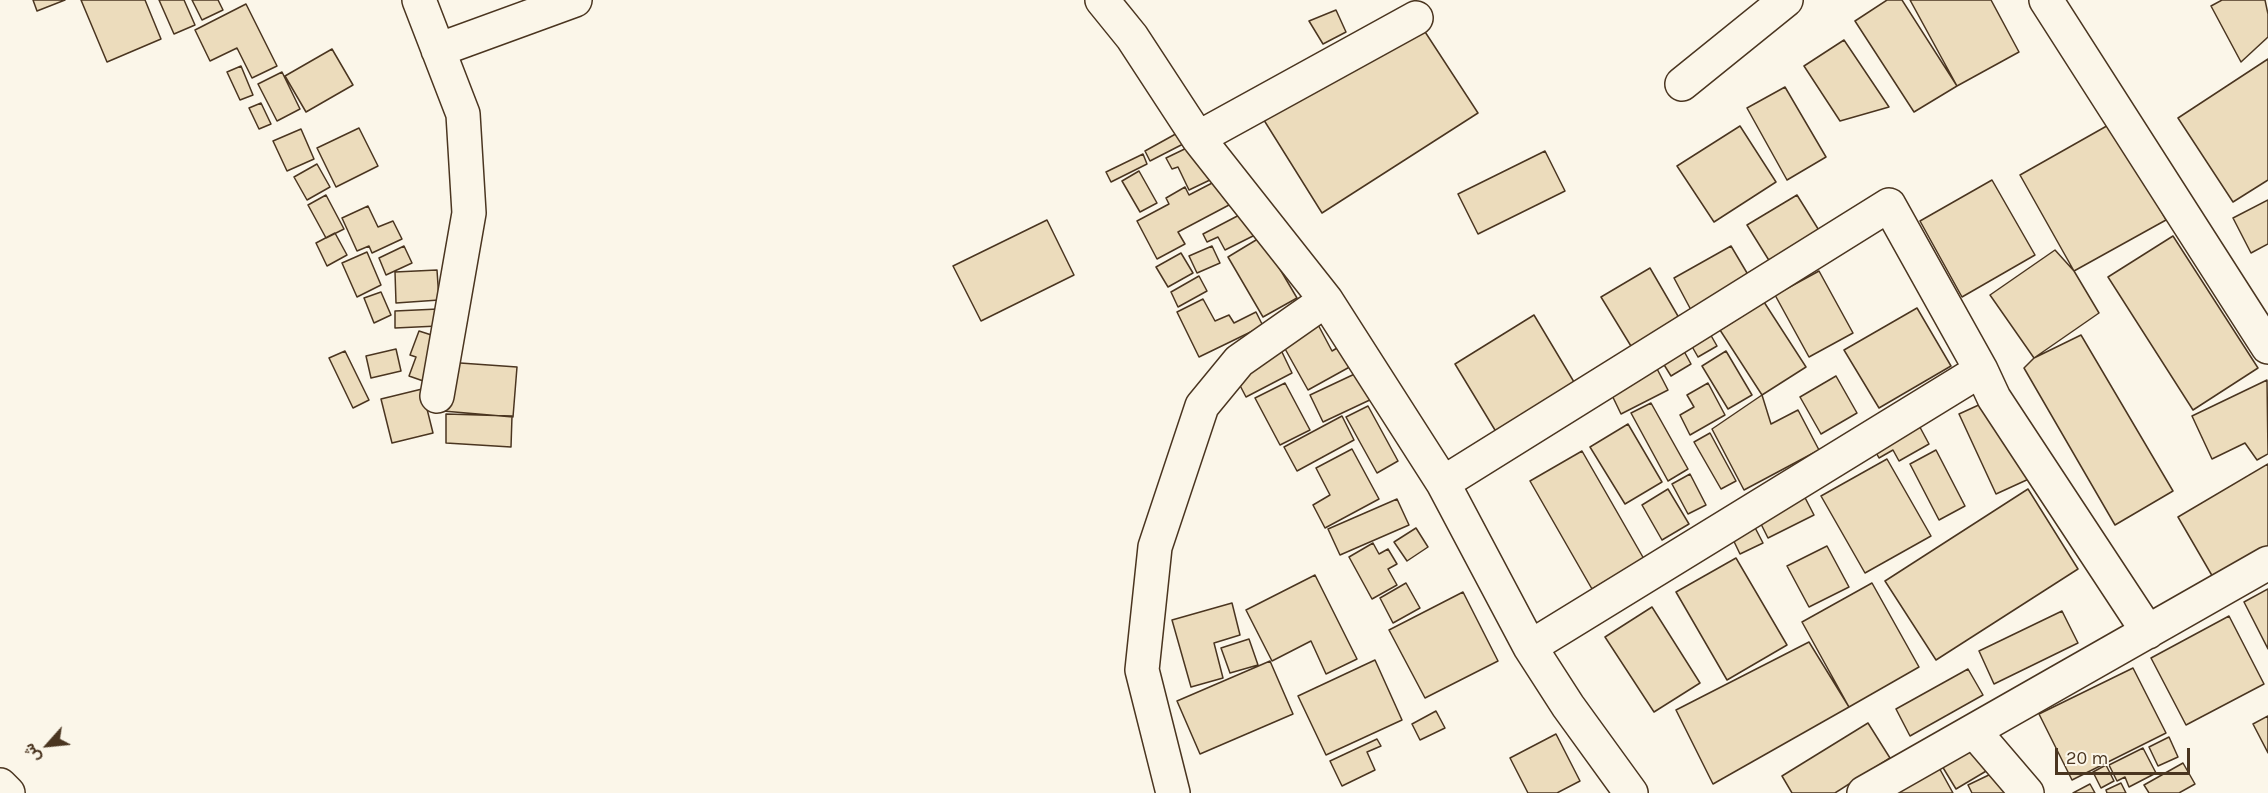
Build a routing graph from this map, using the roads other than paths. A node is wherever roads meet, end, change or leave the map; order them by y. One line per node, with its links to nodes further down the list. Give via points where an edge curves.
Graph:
1 (419, 0): 7 (street)
2 (575, 0): 7 (street)
3 (1102, 0): 9 (street, via 1132,37)
4 (1786, 0): 8 (street)
5 (2046, 0): 11 (street)
6 (1416, 18): 9 (street)
7 (438, 50): 13 (street, via 463,114 469,213)
8 (1682, 84)
9 (1198, 138): 10 (street)
10 (1326, 300): 14 (street); 21 (street, via 1239,361 1202,406 1155,547 1142,670)
11 (2268, 347)
12 (1981, 370): 14 (street, via 1889,205); 16 (street, via 1994,398); 17 (street)
13 (437, 396)
14 (1443, 483): 17 (street)
15 (2268, 563): 16 (street)
16 (2148, 632): 18 (street)
17 (1530, 647): 22 (street)
18 (1974, 731): 23 (street); 24 (street)
19 (0, 785): 20 (street)
20 (8, 793)
21 (1173, 793)
22 (1631, 793)
23 (1864, 793)
24 (2027, 793)

